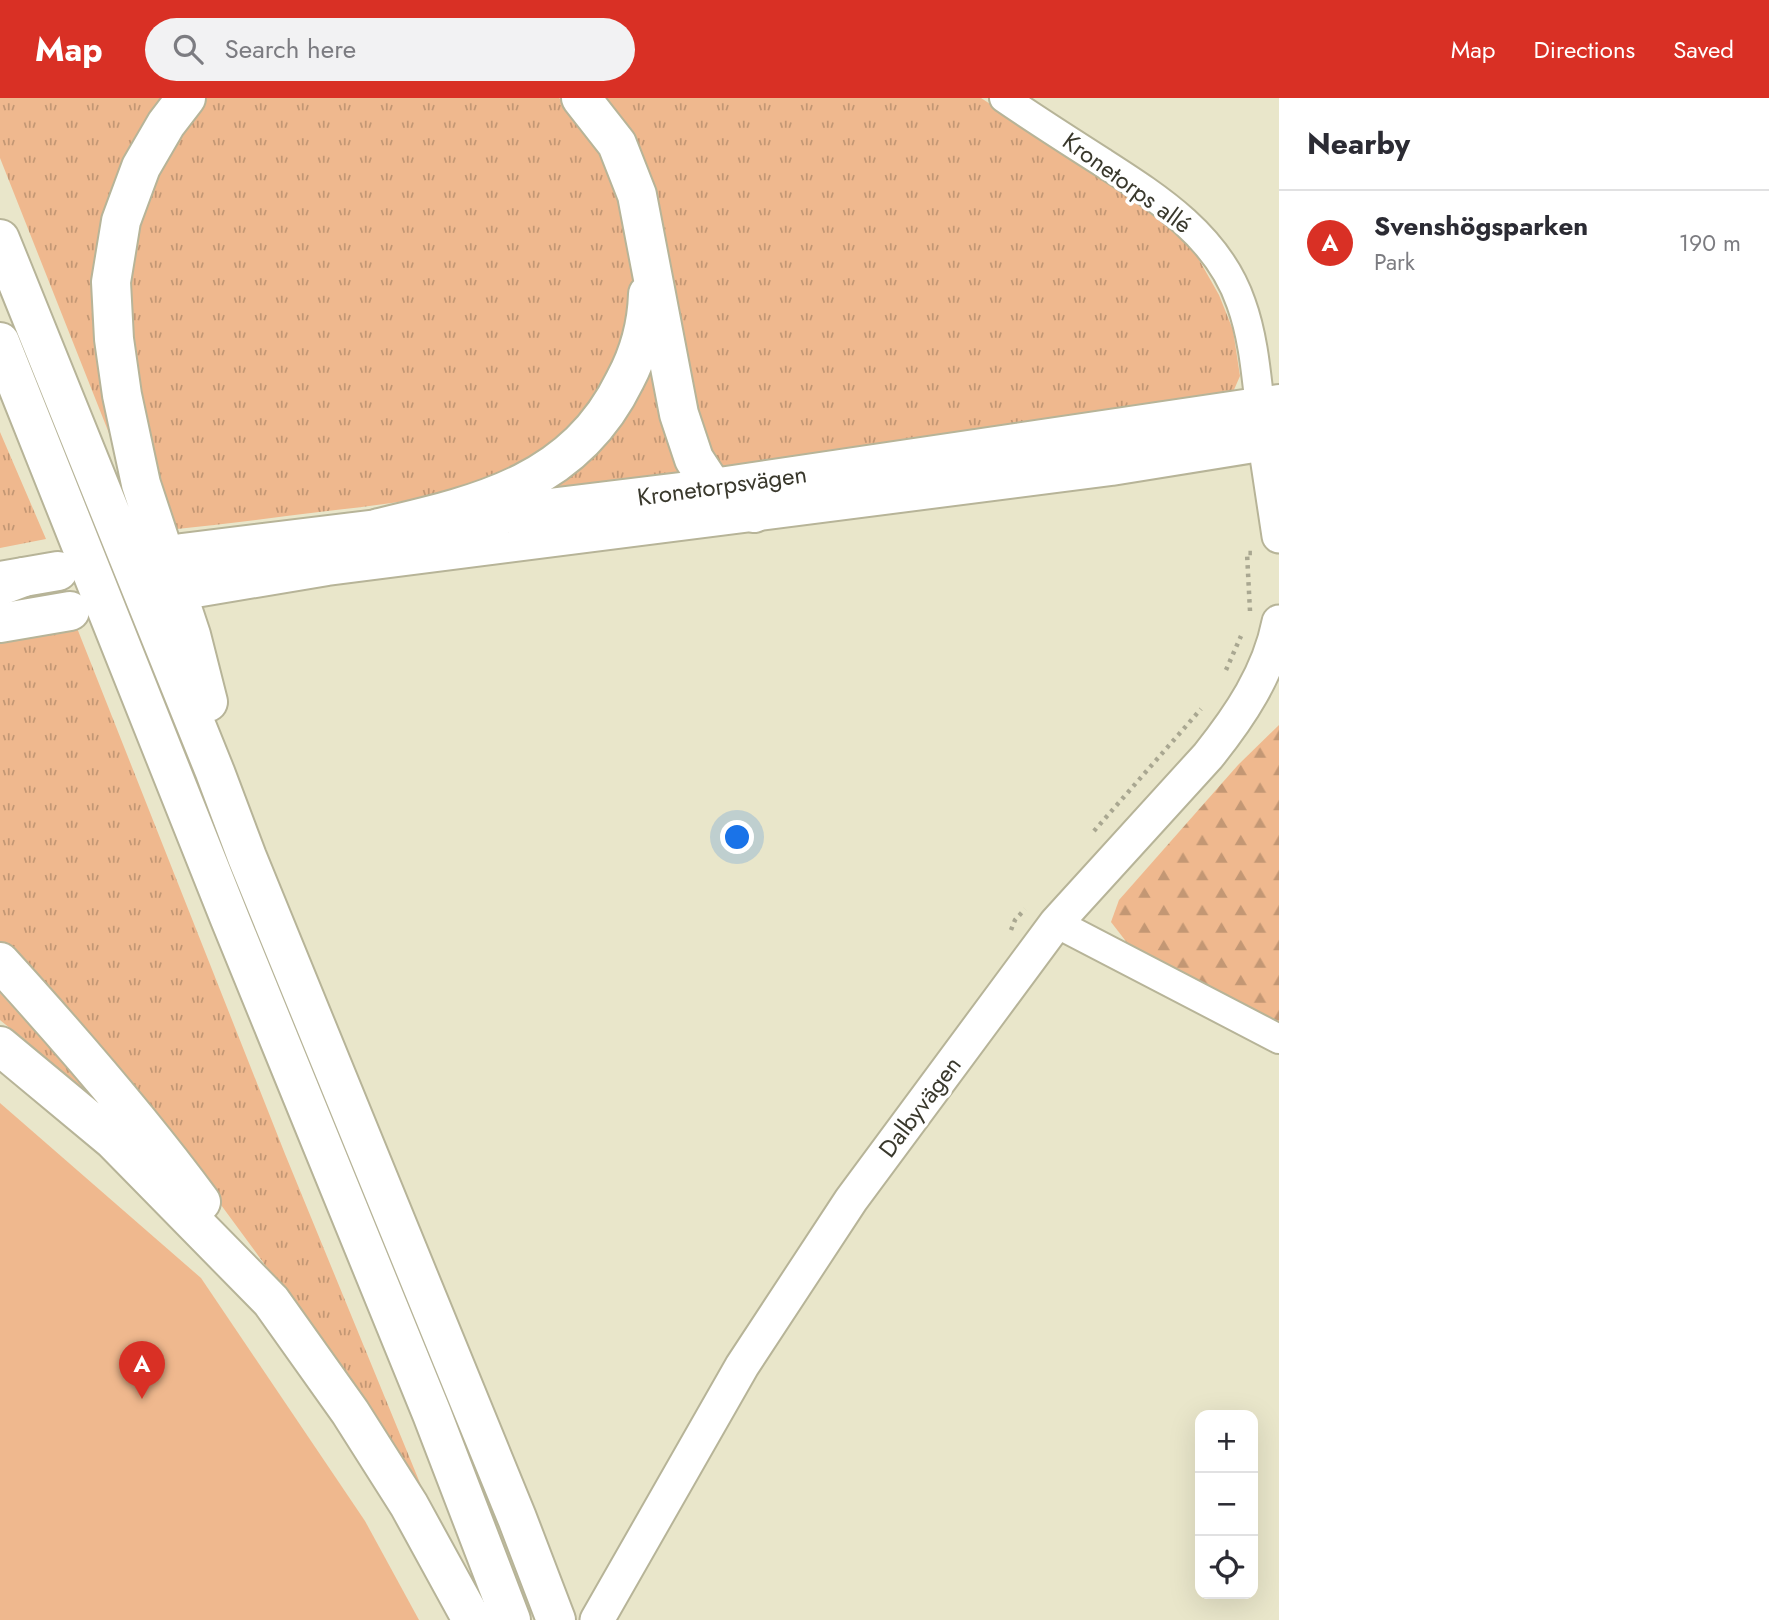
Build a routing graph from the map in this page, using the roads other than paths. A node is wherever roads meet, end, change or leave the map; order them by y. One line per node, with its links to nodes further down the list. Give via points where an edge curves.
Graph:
1 (186, 98): 17 (main road, via 141,167 121,221 111,282 114,339 141,484 191,635)
2 (581, 98): 5 (main road, via 617,144 637,195)
3 (1004, 98): 7 (street, Kronetorps allé, via 1154,196 1195,229 1241,300)
4 (0, 239): 17 (main road)
5 (648, 257): 8 (main road, via 679,414 694,459); 10 (main road, via 647,320 635,362 613,406 582,444 542,474 496,496)
6 (0, 342): 24 (main road)
7 (1270, 423): 8 (main road, Kronetorpsvägen); 9 (main road, Kronetorpsvägen, via 1111,466); 11 (street)
8 (713, 488): 9 (main road); 10 (main road, Kronetorpsvägen)
9 (754, 513): 13 (main road, Kronetorpsvägen, via 327,566)
10 (379, 528): 12 (main road, Kronetorpsvägen)
11 (1279, 536)
12 (182, 553)
13 (195, 588)
14 (70, 611): 16 (main road)
15 (1279, 622): 18 (street, Dalbyvägen, via 1263,672 1231,727)
16 (0, 623)
17 (247, 857): 25 (main road)
18 (1056, 923): 20 (street); 26 (street, Dalbyvägen, via 851,1200 742,1366)
19 (0, 962): 22 (main road, via 153,1137)
20 (1279, 1039)
21 (0, 1046): 22 (main road, via 113,1140)
22 (271, 1301): 23 (main road, via 409,1505)
23 (472, 1620)
24 (511, 1620)
25 (556, 1620)
26 (597, 1620)

